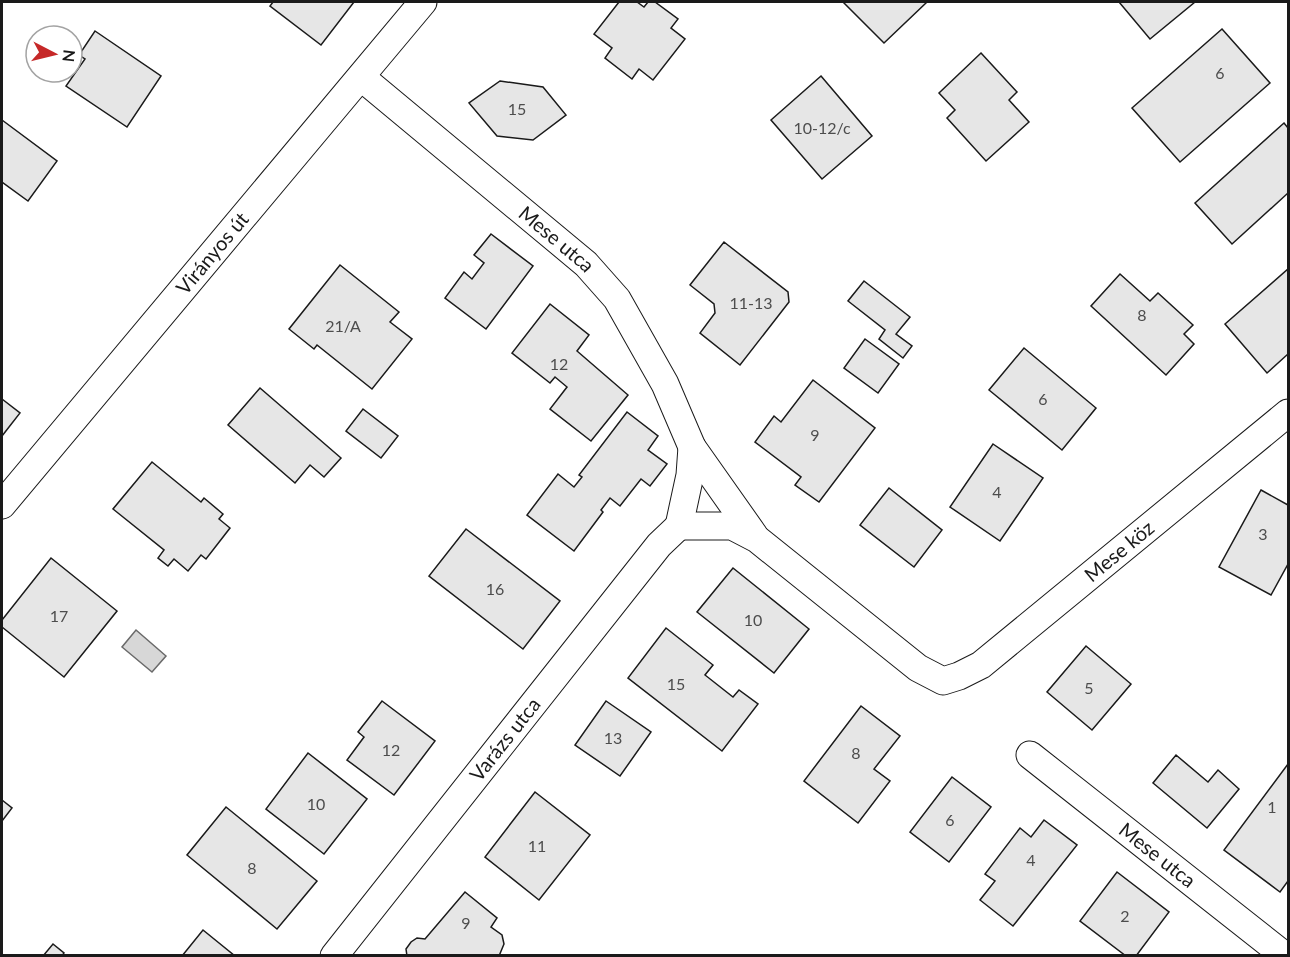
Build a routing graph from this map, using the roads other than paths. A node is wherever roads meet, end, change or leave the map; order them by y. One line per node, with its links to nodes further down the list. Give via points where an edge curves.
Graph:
1 (423, 2): 2 (street, Virányos út)
2 (361, 77): 4 (street, Mese utca, via 586,264 617,299 665,384); 5 (street, Virányos út)
3 (1288, 413): 8 (street, Mese köz, via 981,665)
4 (692, 447): 6 (street, Mese utca); 7 (street, Mese utca)
5 (2, 505)
6 (679, 526): 7 (street, Mese utca, via 732,526); 10 (street, Varázs utca, via 659,545)
7 (757, 539): 8 (street, Mese utca, via 918,668)
8 (943, 681)
9 (1030, 755): 11 (street, Mese utca)
10 (334, 956)
11 (1285, 956)

